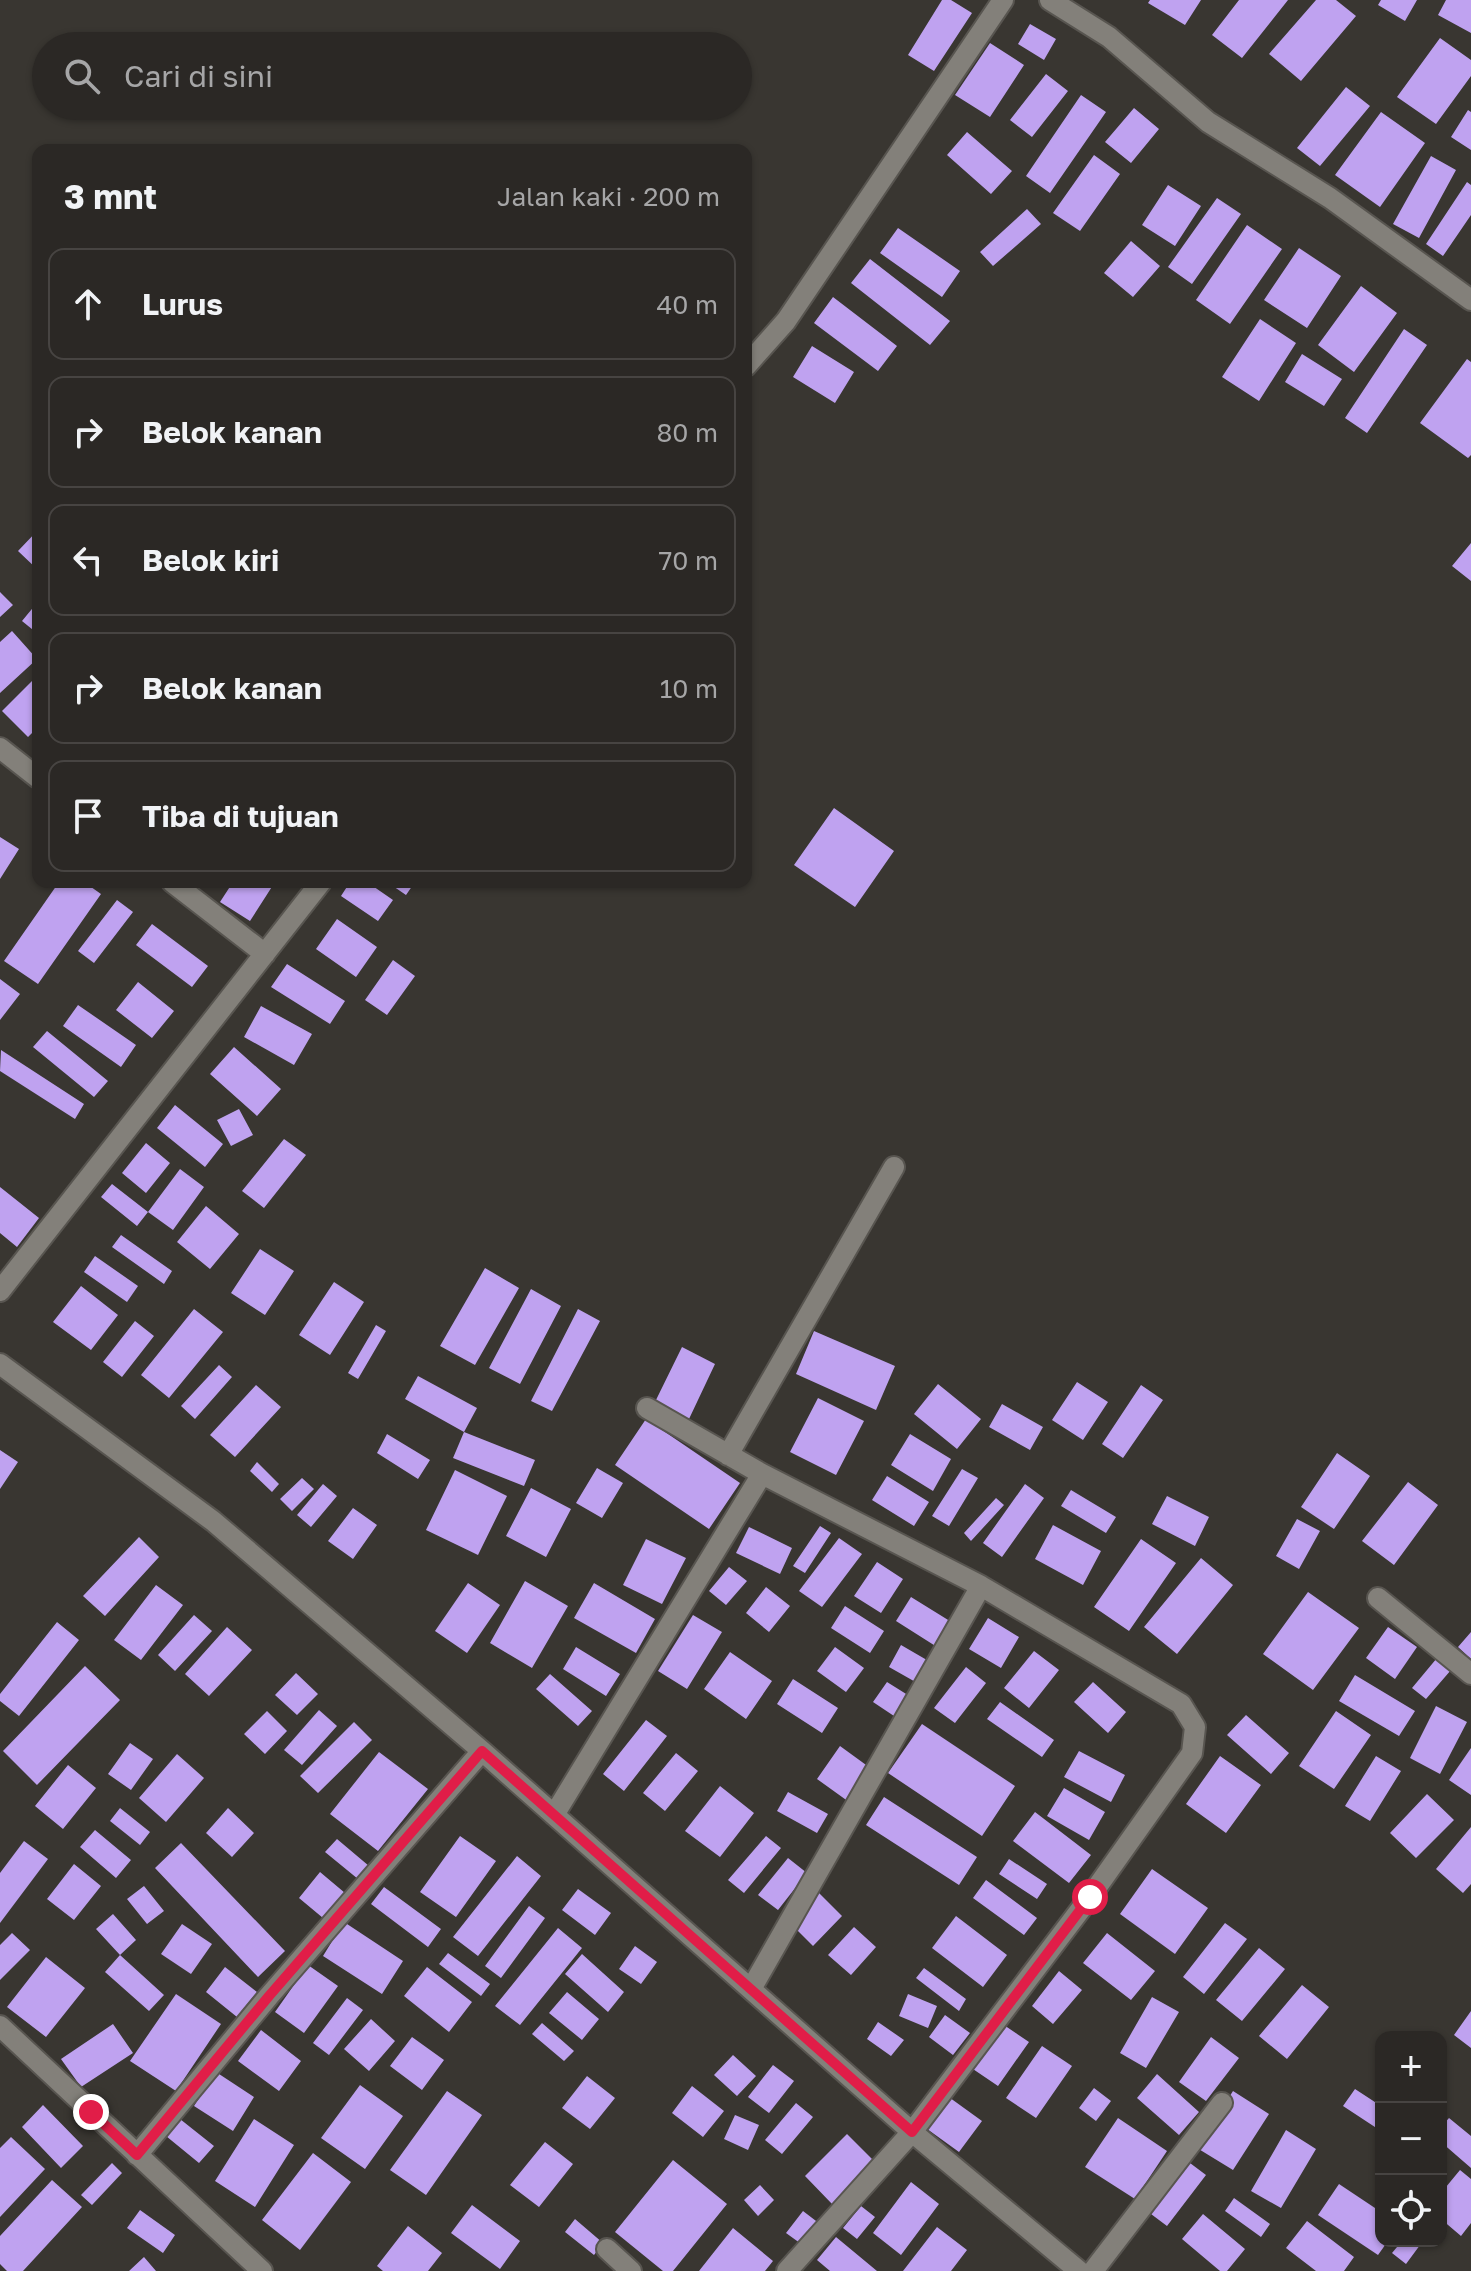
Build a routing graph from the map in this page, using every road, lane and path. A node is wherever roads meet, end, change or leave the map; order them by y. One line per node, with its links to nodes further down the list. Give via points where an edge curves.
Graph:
1 (1003, 0): 4 (street, via 786,321)
2 (1050, 0): 3 (street, via 1109,37 1208,122 1330,198)
3 (1471, 300)
4 (752, 359)
5 (0, 748): 6 (street)
6 (32, 773)
7 (180, 888): 9 (street)
8 (316, 888): 9 (street)
9 (265, 954): 11 (street)
10 (894, 1167): 14 (street)
11 (0, 1291)
12 (0, 1364): 19 (street, via 213,1521)
13 (647, 1408): 14 (street)
14 (728, 1455): 15 (street)
15 (762, 1474): 16 (street); 20 (street)
16 (981, 1586): 21 (street); 24 (street, via 1181,1704 1195,1727 1192,1753)
17 (1378, 1598): 18 (street)
18 (1471, 1674)
19 (482, 1751): 20 (street); 25 (street)
20 (554, 1815): 21 (street)
21 (751, 1989): 24 (street)
22 (0, 2026): 25 (street)
23 (1222, 2103): 31 (street)
24 (912, 2132): 29 (street); 30 (street)
25 (137, 2155): 27 (street)
26 (607, 2249): 28 (street)
27 (262, 2271)
28 (631, 2271)
29 (787, 2271)
30 (1079, 2271)
31 (1093, 2271)

